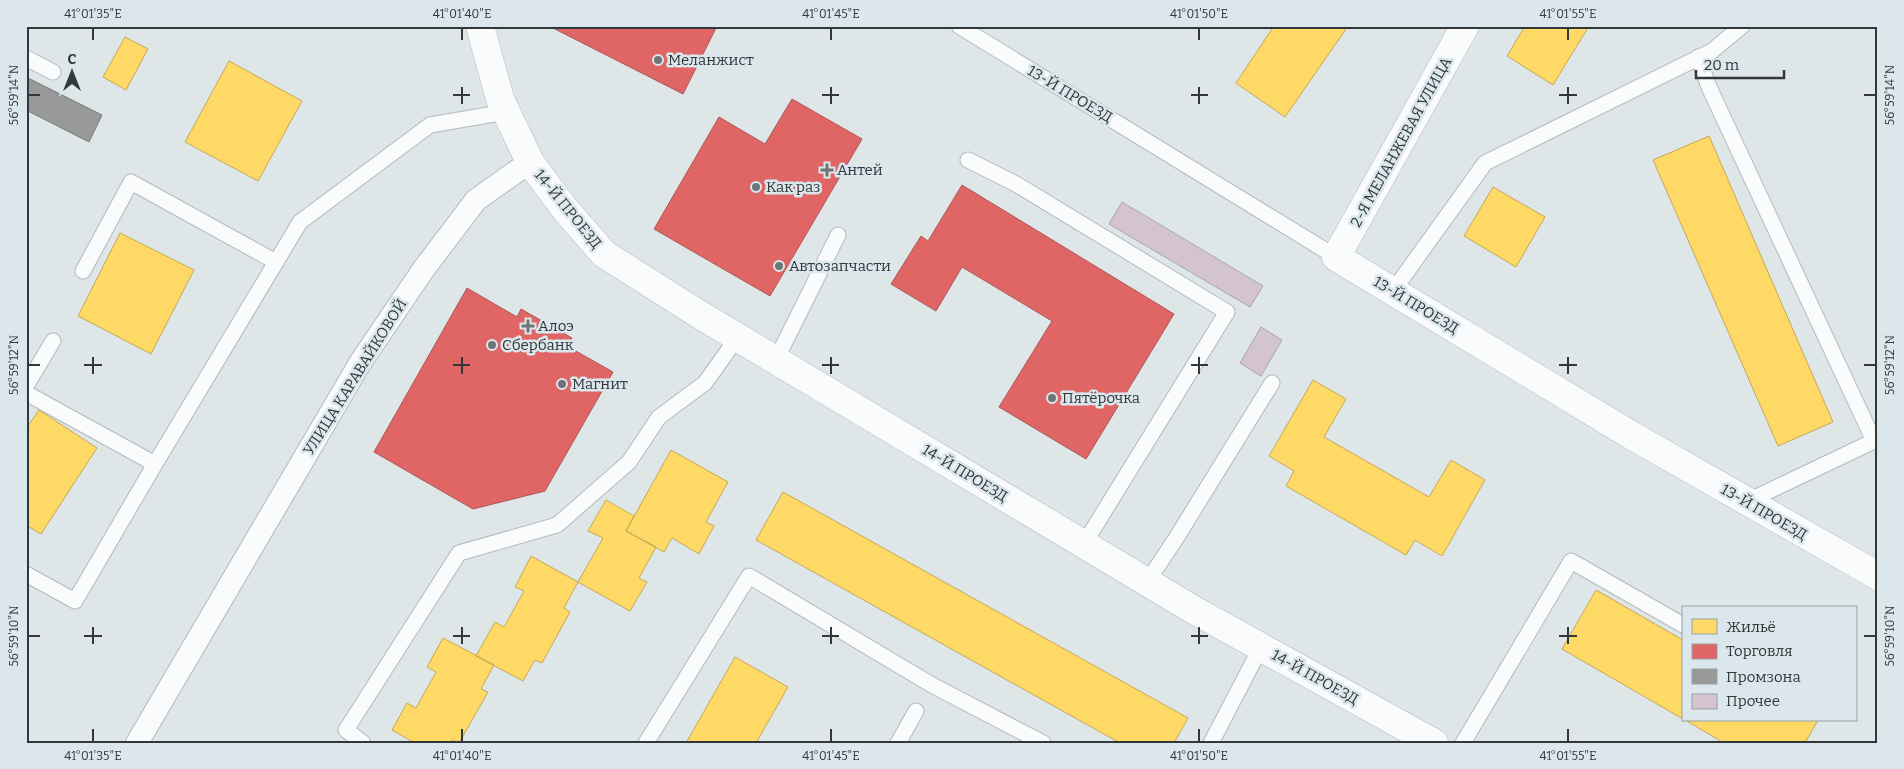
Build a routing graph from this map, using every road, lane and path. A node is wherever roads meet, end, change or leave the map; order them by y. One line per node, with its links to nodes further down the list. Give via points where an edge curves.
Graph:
1 (480, 26): 9 (main road)
2 (959, 26): 13 (lane, 13-Й ПРОЕЗД)
3 (1465, 26): 13 (main road, 2-Я МЕЛАНЖЕВАЯ УЛИЦА)
4 (1726, 26): 6 (lane)
5 (1742, 26): 6 (lane)
6 (1705, 54): 16 (lane, via 1485,163); 24 (lane, via 1709,87 1874,441)
7 (26, 58): 8 (lane)
8 (53, 72)
9 (506, 112): 11 (main road); 14 (lane, via 430,125 300,222)
10 (968, 160): 25 (lane, via 1016,184 1226,312)
11 (530, 162): 17 (main road, 14-Й ПРОЕЗД, via 604,254); 33 (street, УЛИЦА КАРАВАЙКОВОЙ, via 476,200 360,363)
12 (838, 235): 19 (lane)
13 (1336, 257): 16 (main road, 13-Й ПРОЕЗД)
14 (276, 262): 15 (lane, via 131,182); 23 (lane)
15 (83, 272)
16 (1393, 291): 24 (main road, 13-Й ПРОЕЗД)
17 (737, 338): 19 (main road, 14-Й ПРОЕЗД); 34 (lane, via 705,383 658,417 629,462 557,525 459,553 346,730)
18 (53, 340): 21 (lane)
19 (776, 360): 25 (main road, 14-Й ПРОЕЗД)
20 (1272, 383): 28 (lane)
21 (26, 386)
22 (26, 393): 23 (lane)
23 (155, 464): 26 (lane, via 76,601)
24 (1746, 502): 27 (main road, 13-Й ПРОЕЗД)
25 (1084, 544): 28 (main road, 14-Й ПРОЕЗД)
26 (26, 574)
27 (1878, 576)
28 (1147, 582): 30 (main road, 14-Й ПРОЕЗД)
29 (1682, 624): 39 (lane, via 1572,561)
30 (1261, 647): 32 (main road, 14-Й ПРОЕЗД); 38 (lane)
31 (916, 711): 36 (lane)
32 (1424, 740)
33 (137, 743)
34 (363, 743)
35 (646, 743): 37 (lane, via 749,576 932,685)
36 (898, 743)
37 (1043, 743)
38 (1211, 743)
39 (1463, 743)

